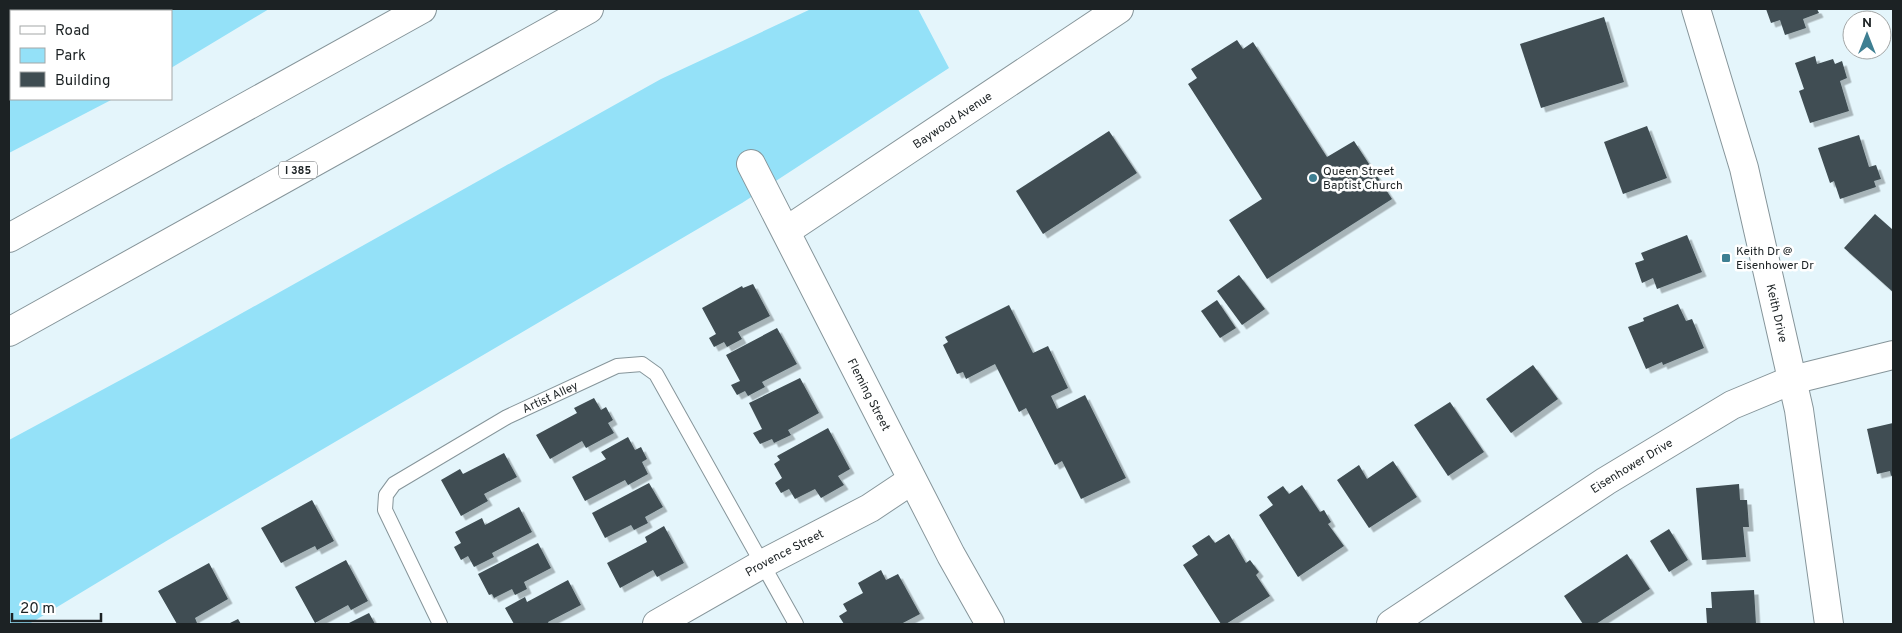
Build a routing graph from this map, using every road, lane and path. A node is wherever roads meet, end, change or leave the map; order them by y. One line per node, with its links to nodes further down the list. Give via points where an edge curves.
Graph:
1 (422, 9): 7 (main road)
2 (588, 9): 8 (main road, I 385)
3 (1118, 9): 6 (main road, Baywood Avenue)
4 (1696, 9): 10 (main road, Keith Drive, via 1744,168)
5 (751, 164): 6 (main road, Fleming Street)
6 (786, 231): 11 (main road, Fleming Street)
7 (9, 238)
8 (9, 332)
9 (1893, 355): 10 (main road, Eisenhower Drive)
10 (1792, 380): 17 (main road, Eisenhower Drive, via 1732,405 1606,481); 18 (main road, Keith Drive)
11 (912, 480): 12 (main road, Provence Street, via 870,508); 16 (main road, Fleming Street)
12 (764, 563): 13 (lane, Artist Alley, via 656,374 642,364 617,366 507,417 394,484 386,496 385,510); 14 (main road, Provence Street); 15 (lane, Artist Alley)
13 (440, 624)
14 (657, 624)
15 (796, 624)
16 (990, 624)
17 (1390, 624)
18 (1829, 624)

